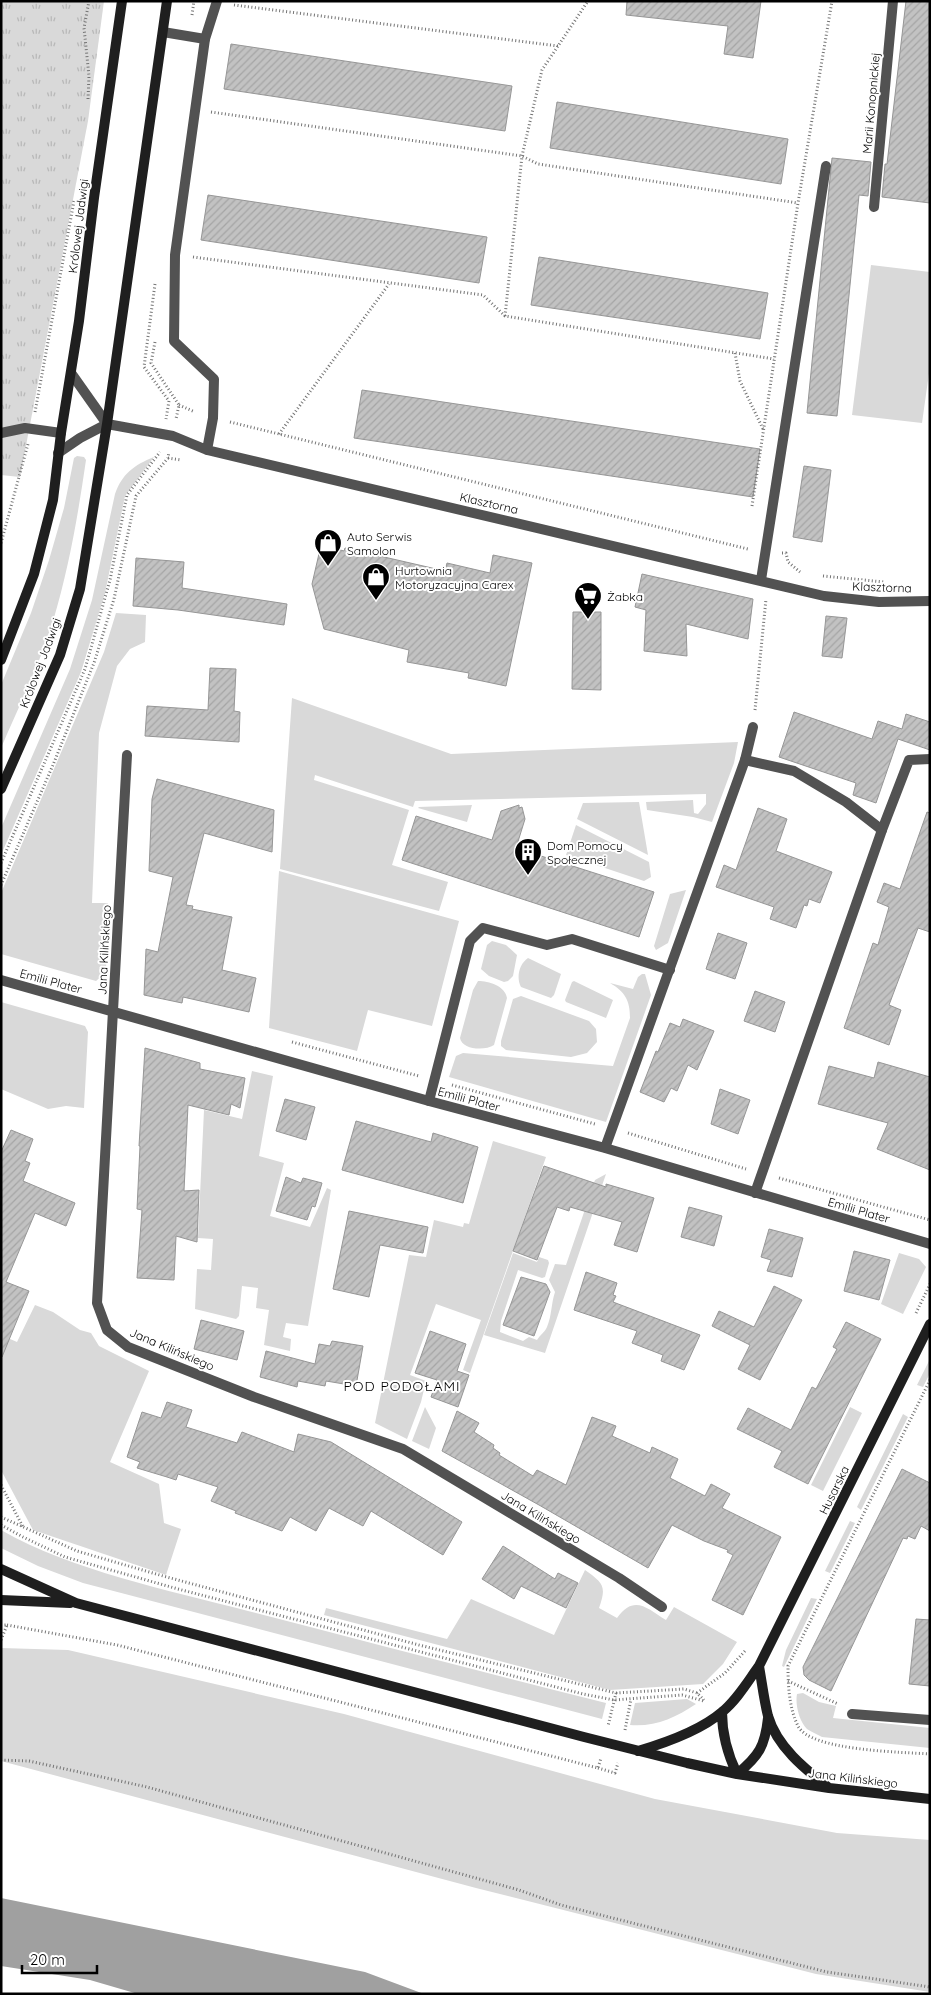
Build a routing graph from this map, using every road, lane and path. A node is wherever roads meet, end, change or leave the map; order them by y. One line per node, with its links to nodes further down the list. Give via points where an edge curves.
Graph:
1 (89, 1): 11 (path, via 84,28)
2 (122, 1): 24 (main road, Królowej Jadwigi)
3 (167, 1): 8 (main road, Królowej Jadwigi)
4 (588, 1): 10 (path)
5 (832, 1): 16 (path)
6 (893, 1): 17 (street, Marii Konopnickiej)
7 (217, 2): 9 (street); 10 (path)
8 (163, 32): 9 (street); 27 (main road, Królowej Jadwigi)
9 (206, 39): 12 (street)
10 (558, 46): 13 (path, via 542,70)
11 (88, 103)
12 (196, 109): 13 (path); 18 (street)
13 (522, 156): 16 (path, via 538,164); 20 (path)
14 (826, 166): 40 (street)
15 (74, 198): 28 (path)
16 (798, 203): 23 (path)
17 (874, 207)
18 (175, 254): 19 (path); 26 (street, via 174,341 214,379)
19 (390, 283): 20 (path, via 483,296); 32 (path)
20 (505, 316): 22 (path)
21 (156, 336): 25 (path, via 151,363)
22 (734, 353): 23 (path); 29 (path, via 740,381)
23 (774, 359): 29 (path)
24 (72, 373): 27 (street); 30 (main road, Królowej Jadwigi)
25 (179, 406): 26 (path); 33 (path)
26 (213, 418): 32 (path); 34 (street)
27 (108, 424): 33 (street, Klasztorna); 35 (street); 49 (main road, Królowej Jadwigi, via 80,589 60,655)
28 (32, 428): 30 (street); 31 (street); 38 (path)
29 (764, 431): 36 (path)
30 (61, 433): 35 (main road, Królowej Jadwigi)
31 (1, 434)
32 (278, 434): 37 (path)
33 (169, 435): 34 (street, Klasztorna); 51 (path, via 160,453 127,495 110,580 85,669); 52 (path, via 168,458 136,496 114,599 94,663)
34 (207, 450): 40 (street, Klasztorna)
35 (58, 453): 44 (main road, Królowej Jadwigi, via 53,500 34,574)
36 (752, 509)
37 (707, 540)
38 (1, 543)
39 (820, 575): 41 (path)
40 (761, 580): 43 (street, Klasztorna, via 824,596 879,602)
41 (892, 582)
42 (766, 596): 45 (path)
43 (930, 601)
44 (1, 660)
45 (753, 728): 48 (street)
46 (126, 755): 55 (street, Jana Kilińskiego)
47 (930, 759): 50 (street, via 909,760)
48 (745, 760): 50 (street, via 794,771 846,802); 53 (street)
49 (1, 789)
50 (882, 830): 61 (street)
51 (1, 862)
52 (1, 885)
53 (670, 970): 57 (street, via 572,939 547,945 484,928 470,941); 59 (street)
54 (1, 980): 55 (street, Emilii Plater)
55 (113, 1011): 58 (street, Emilii Plater); 74 (street, Jana Kilińskiego, via 98,1303 108,1330 128,1347 254,1397 403,1449)
56 (284, 1039): 57 (path)
57 (435, 1080): 58 (street); 59 (path)
58 (429, 1101): 60 (street, Emilii Plater)
59 (612, 1129): 60 (street); 61 (path)
60 (605, 1148): 62 (street, Emilii Plater)
61 (762, 1173): 62 (street); 63 (path)
62 (755, 1193): 64 (street, Emilii Plater)
63 (930, 1220)
64 (930, 1244)
65 (930, 1324): 78 (main road, Husarska)
66 (930, 1380): 79 (path, via 788,1666)
67 (1, 1485): 70 (path)
68 (1, 1517): 70 (path)
69 (1, 1525): 81 (path, via 65,1557 447,1660)
70 (23, 1527): 80 (path, via 77,1551 163,1576)
71 (1, 1569): 73 (main road, Jana Kilińskiego)
72 (1, 1600): 73 (main road, Jana Kilińskiego)
73 (76, 1603): 86 (main road, Jana Kilińskiego)
74 (662, 1607)
75 (1, 1625): 76 (path)
76 (7, 1625): 77 (path); 86 (path, via 117,1645 598,1768)
77 (1, 1640)
78 (759, 1666): 82 (main road, Husarska); 84 (main road)
79 (788, 1682): 83 (path, via 835,1702); 88 (path, via 798,1727 814,1740 846,1747)
80 (616, 1693): 81 (path); 81 (path, via 684,1689 697,1693 704,1701 682,1695)
81 (614, 1700): 86 (path)
82 (722, 1712): 87 (main road, Husarska, via 668,1742); 90 (main road, via 725,1746)
83 (852, 1714): 85 (street)
84 (768, 1717): 90 (main road, via 761,1751); 91 (main road, via 787,1750)
85 (930, 1720)
86 (605, 1743): 87 (main road, Jana Kilińskiego)
87 (637, 1751): 90 (main road, Jana Kilińskiego)
88 (930, 1754)
89 (1, 1760): 93 (path, via 29,1762 146,1787 519,1890 561,1905 827,1972)
90 (737, 1774): 91 (main road, Jana Kilińskiego)
91 (829, 1788): 92 (main road, Jana Kilińskiego)
92 (930, 1798)
93 (930, 1987)

